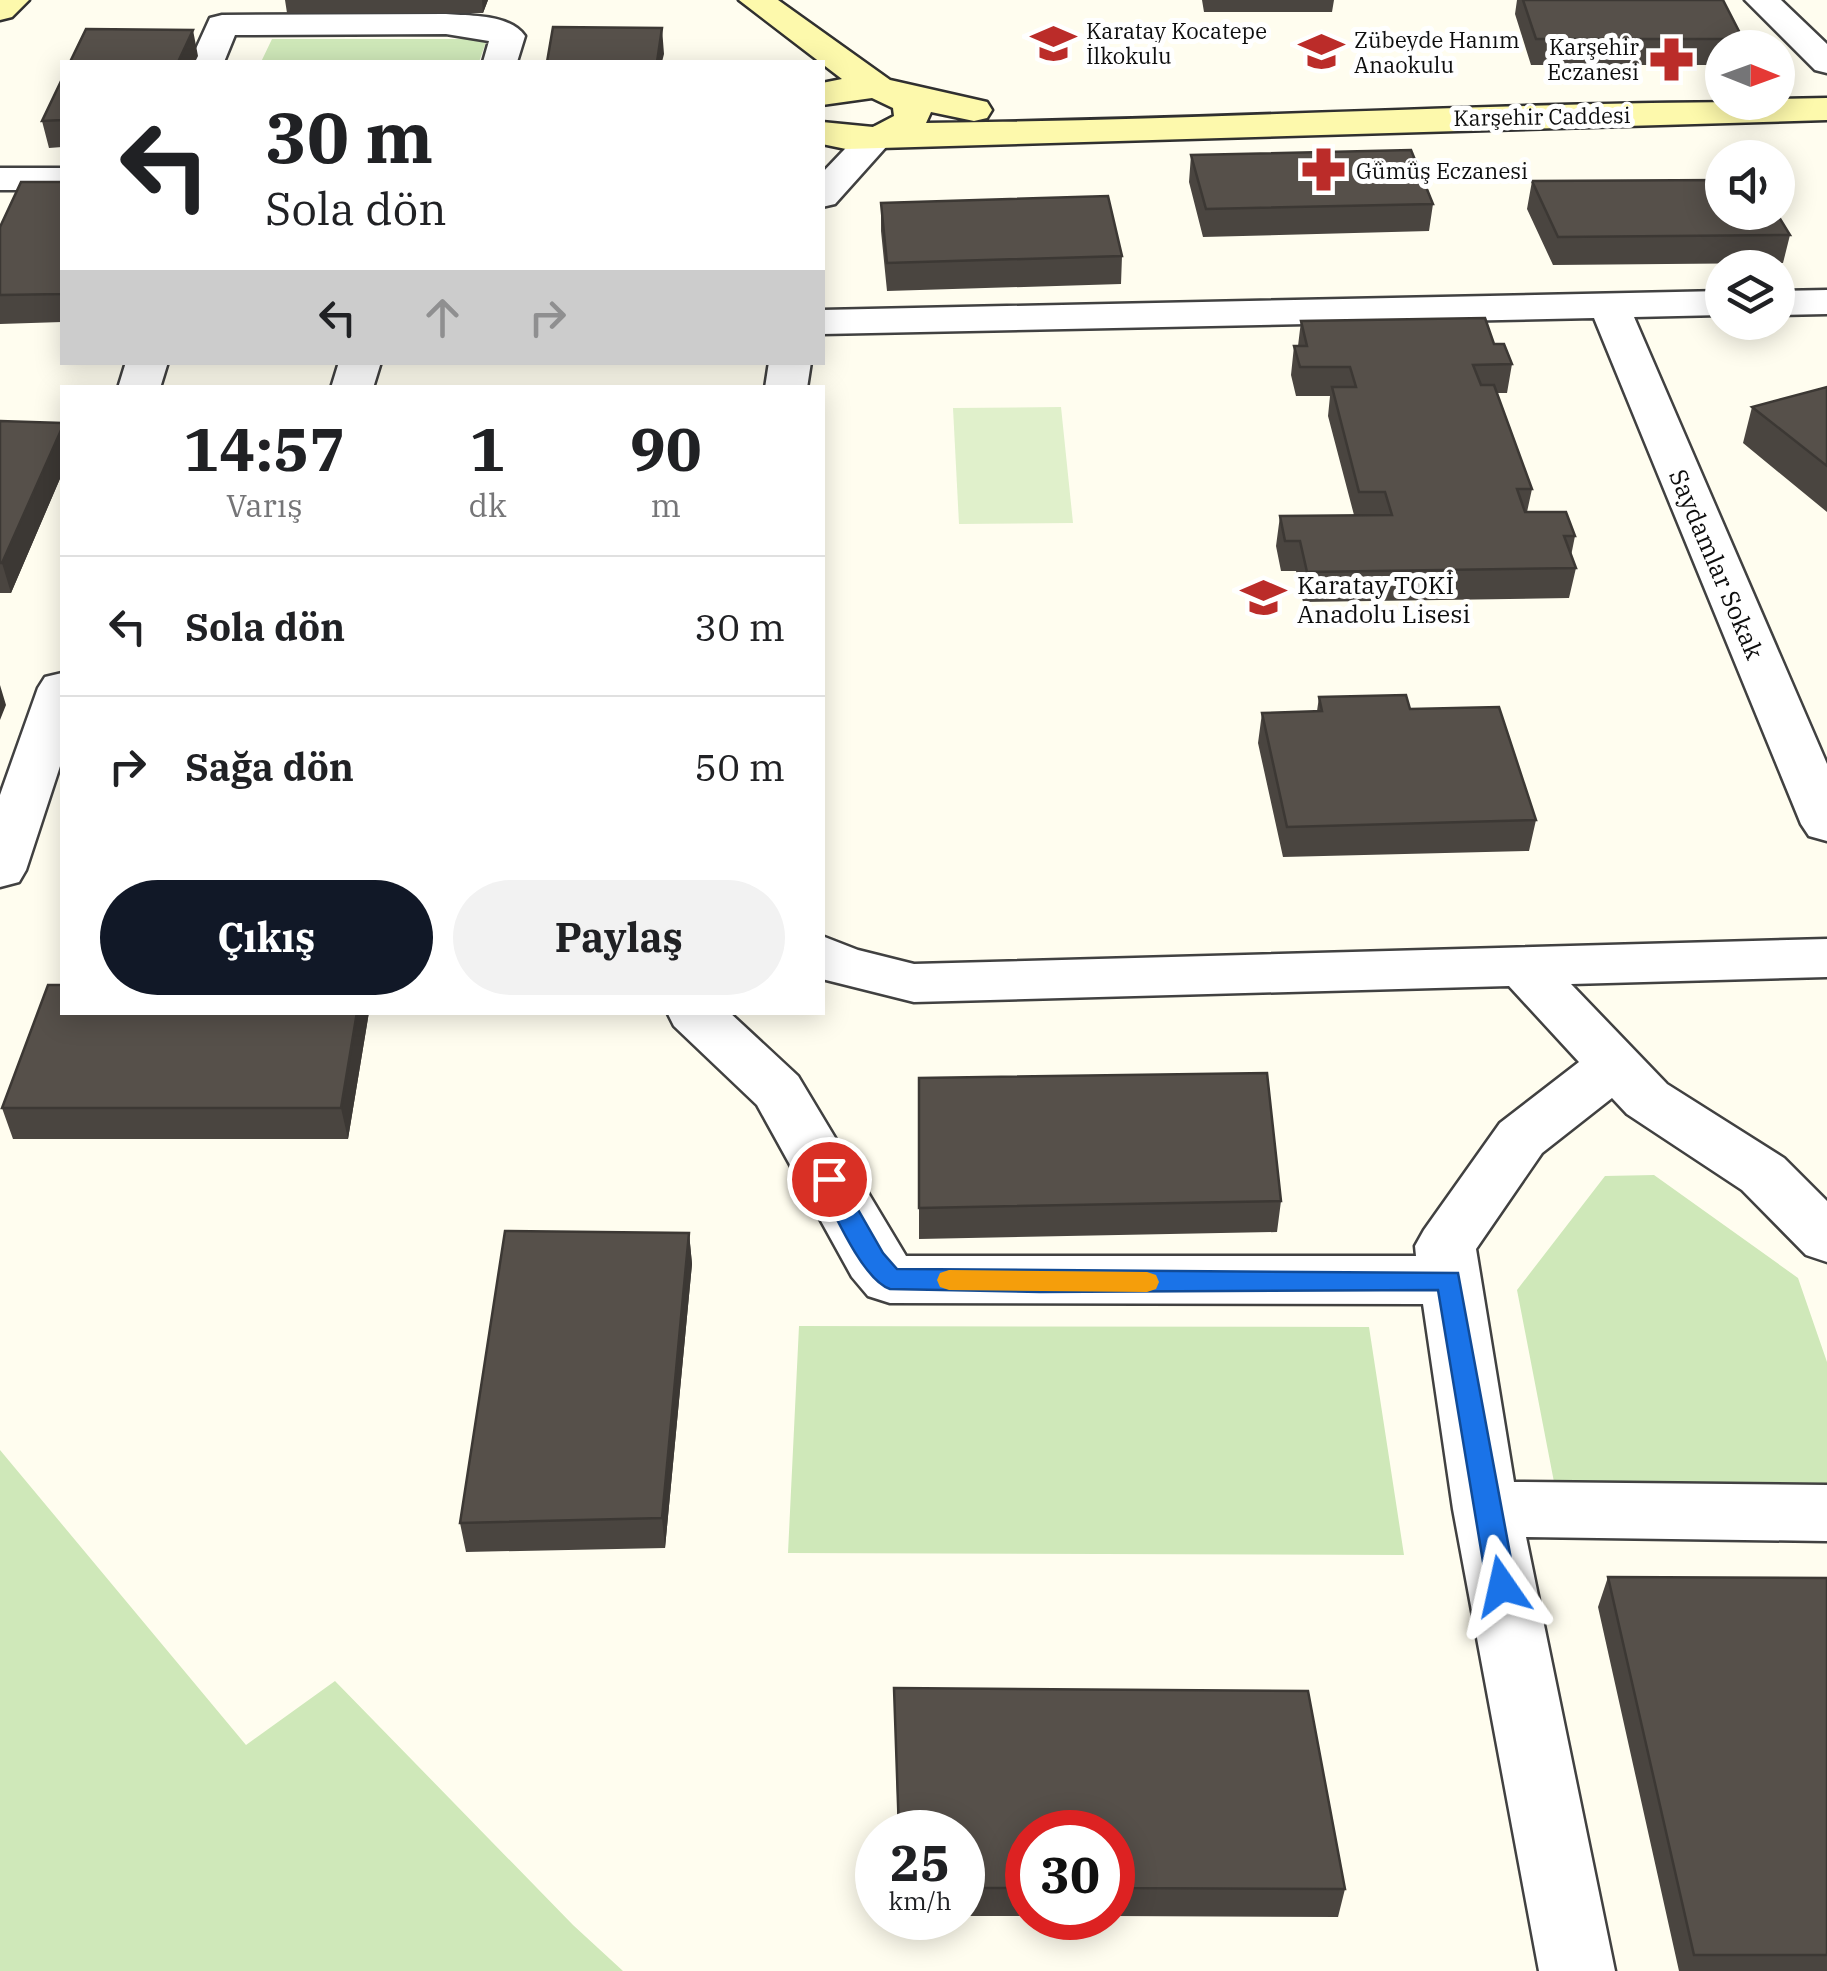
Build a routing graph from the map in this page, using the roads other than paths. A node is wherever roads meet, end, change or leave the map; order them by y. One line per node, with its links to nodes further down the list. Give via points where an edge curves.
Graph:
1 (12, 0): 4 (street)
2 (1762, 0): 8 (street)
3 (743, 6): 7 (street, Karşehir Caddesi); 9 (street, Karşehir Caddesi)
4 (0, 10)
5 (209, 60): 6 (street, via 222,25 446,24 508,36)
6 (501, 60)
7 (794, 60)
8 (1827, 63)
9 (887, 92): 10 (street); 12 (street, Karşehir Caddesi, via 1029,116); 14 (street, via 912,105 914,113)
10 (825, 93)
11 (1827, 109): 12 (street, Karşehir Caddesi)
12 (1257, 123): 14 (street, Karşehir Caddesi)
13 (825, 134): 14 (street, Karşehir Caddesi)
14 (884, 136): 17 (street)
15 (0, 179): 16 (street)
16 (60, 179)
17 (825, 193)
18 (1827, 302): 20 (street)
19 (1705, 303): 21 (street)
20 (1795, 303)
21 (1608, 304): 22 (street); 24 (street, Saydamlar Sokak)
22 (825, 322)
23 (60, 694): 25 (street)
24 (1827, 824)
25 (0, 870)
26 (825, 956): 28 (street, via 914,982)
27 (1827, 958): 28 (street)
28 (1524, 968): 30 (street)
29 (697, 1015): 32 (street, via 778,1092 890,1279)
30 (1615, 1065): 31 (street, via 1647,1099 1764,1174); 32 (street, via 1521,1138 1445,1246)
31 (1824, 1232)
32 (1449, 1280): 33 (street)
33 (1486, 1510): 34 (street); 35 (street)
34 (1827, 1512)
35 (1576, 1971)

